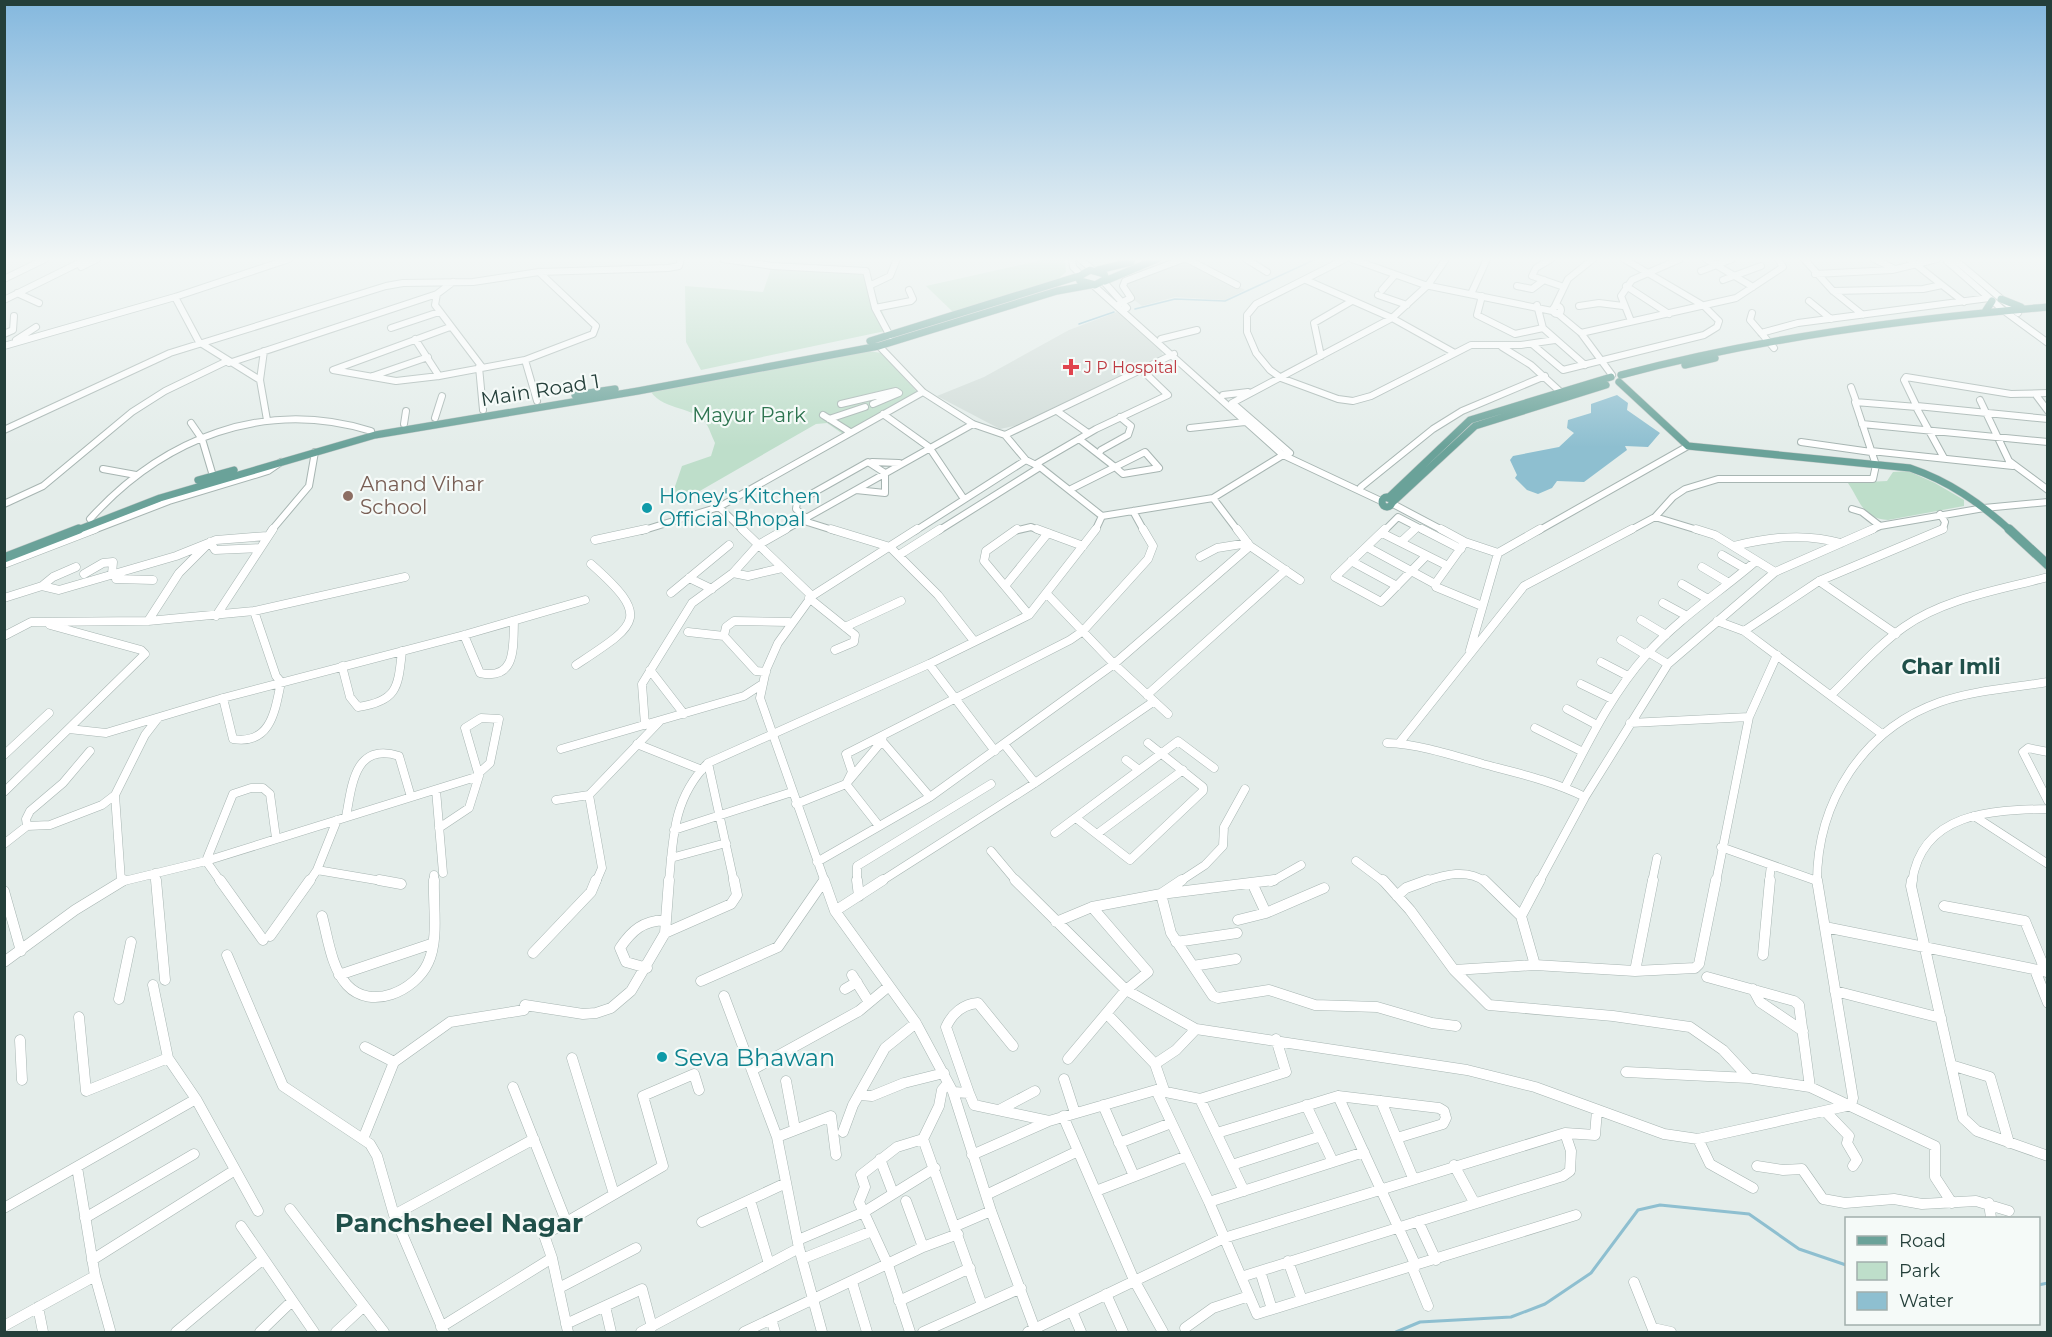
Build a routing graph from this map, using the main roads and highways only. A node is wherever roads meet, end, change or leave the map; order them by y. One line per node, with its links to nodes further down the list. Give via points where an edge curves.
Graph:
1 (935, 321): 5 (main road, Main Road 1, via 890,336)
2 (959, 321): 5 (main road, Main Road 1, via 879,346)
3 (1926, 321): 4 (main road, via 1772,345)
4 (1619, 379): 6 (main road, via 1563,394 1475,426); 9 (main road, via 1688,446 1910,468 1926,473 1984,508)
5 (618, 392): 7 (main road, Main Road 1, via 537,401 371,431 213,476); 8 (main road, Main Road 1, via 385,433 160,498)
6 (1388, 501)
7 (4, 552)
8 (4, 558)
9 (2048, 565)

